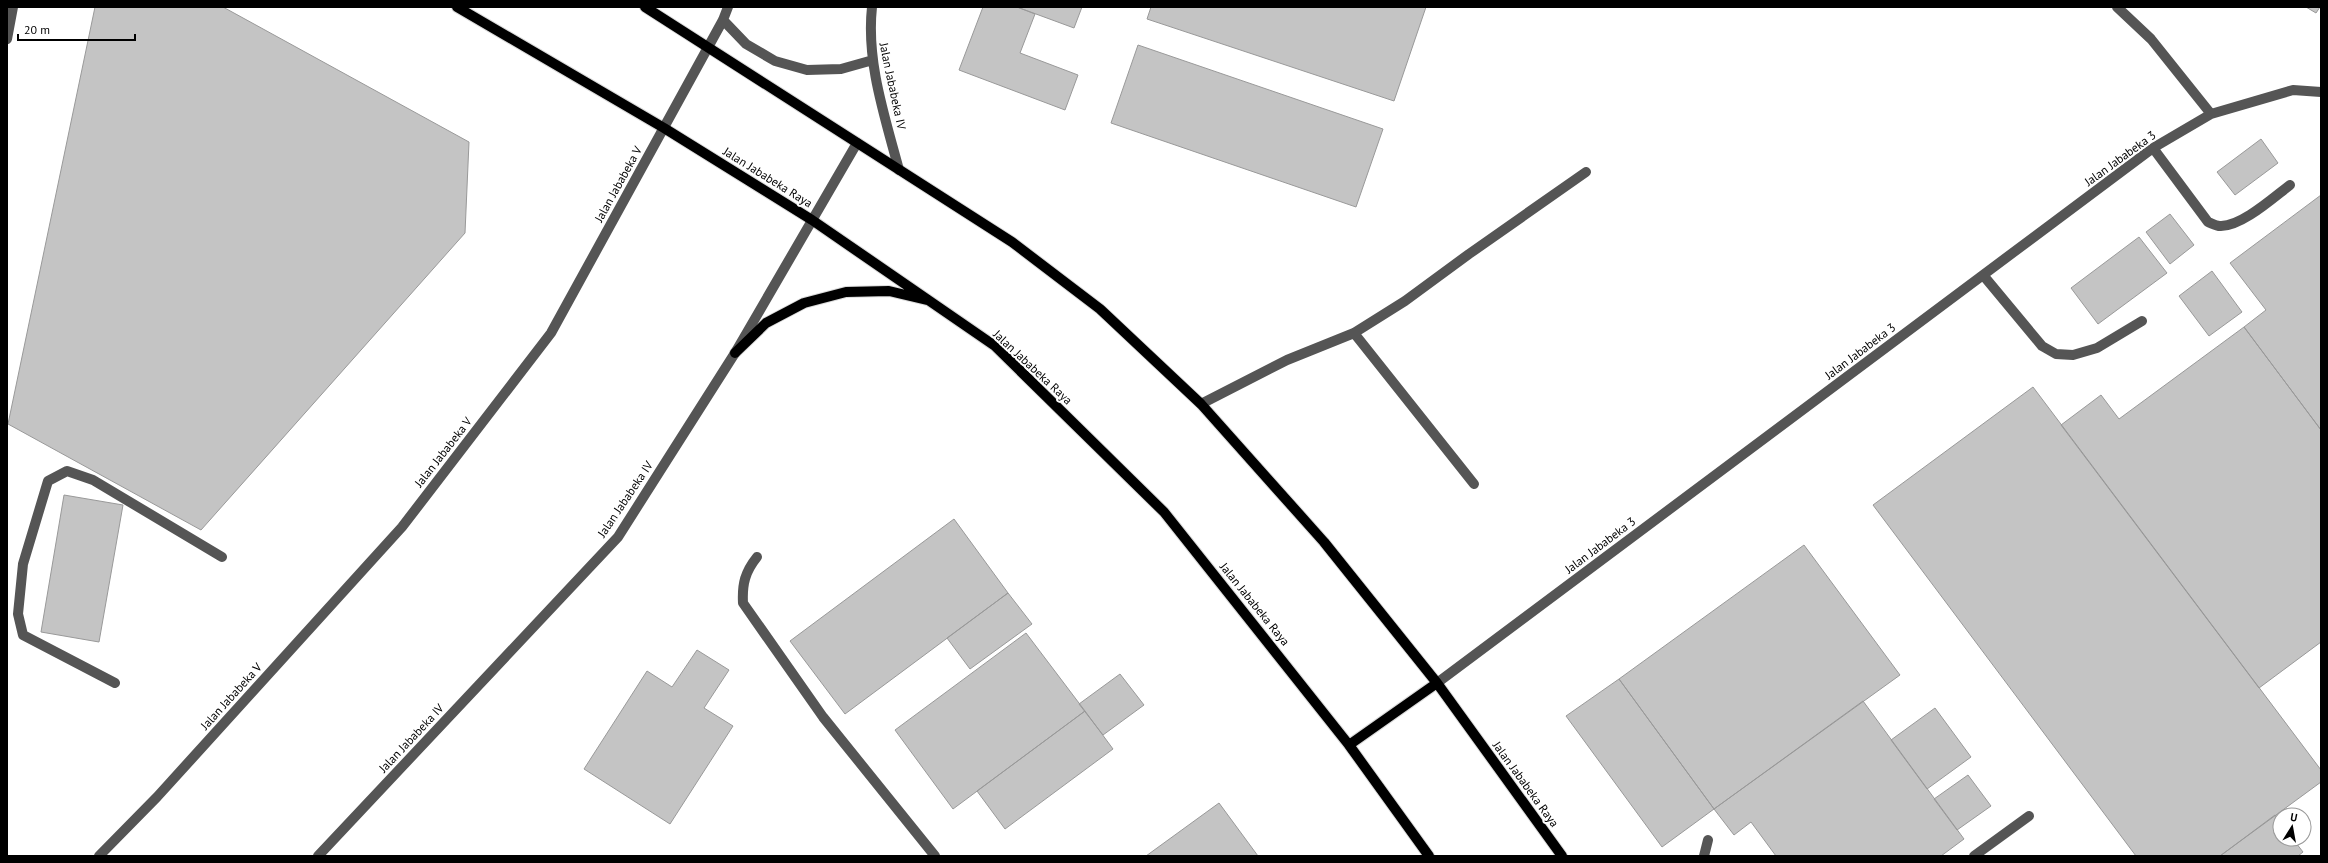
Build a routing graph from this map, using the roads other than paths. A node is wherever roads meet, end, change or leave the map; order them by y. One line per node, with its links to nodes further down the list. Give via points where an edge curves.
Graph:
1 (13, 7): 8 (street)
2 (457, 7): 13 (main road, Jalan Jababeka Raya)
3 (646, 7): 9 (main road, Jalan Jababeka Raya)
4 (728, 7): 7 (street, Jalan Jababeka V)
5 (872, 7): 10 (street, Jalan Jababeka IV, via 870,30)
6 (2117, 7): 12 (street, via 2151,39)
7 (723, 20): 9 (street, Jalan Jababeka V); 10 (street, via 746,44 775,61 807,70 841,69)
8 (7, 39)
9 (708, 47): 13 (street, Jalan Jababeka V); 14 (main road, Jalan Jababeka Raya)
10 (873, 60): 16 (street, Jalan Jababeka IV)
11 (2321, 92): 12 (street, Jalan Jababeka 3, via 2288,91)
12 (2211, 114): 15 (street, Jalan Jababeka 3)
13 (664, 128): 19 (main road, Jalan Jababeka Raya); 34 (street, Jalan Jababeka V, via 551,333 402,526 157,797)
14 (857, 143): 16 (main road, Jalan Jababeka Raya); 19 (street, Jalan Jababeka IV)
15 (2153, 148): 18 (street, via 2208,222 2220,226 2250,215); 20 (street, Jalan Jababeka 3)
16 (899, 170): 25 (main road, Jalan Jababeka Raya, via 1012,242 1100,309)
17 (1586, 172): 23 (street, via 1405,301)
18 (2290, 185)
19 (812, 220): 21 (main road, Jalan Jababeka Raya); 24 (street, Jalan Jababeka IV)
20 (1983, 275): 22 (street, via 2042,346 2056,354 2073,355 2097,348); 30 (street, Jalan Jababeka 3)
21 (931, 301): 24 (main road, via 889,292 846,292 804,303 766,323); 31 (main road, Jalan Jababeka Raya, via 994,346 1164,512)
22 (2142, 321)
23 (1354, 333): 25 (street, via 1287,360); 26 (street)
24 (735, 353): 35 (street, Jalan Jababeka IV, via 618,537)
25 (1201, 404): 30 (main road, Jalan Jababeka Raya, via 1324,542)
26 (1474, 484)
27 (222, 557): 29 (street, via 93,480 67,471 48,482 23,564 18,614 24,635)
28 (757, 557): 36 (street, via 748,568 742,585 743,603 822,717)
29 (115, 683)
30 (1437, 683): 31 (main road); 38 (main road, Jalan Jababeka Raya)
31 (1349, 745): 37 (main road, Jalan Jababeka Raya)
32 (2029, 816): 40 (street)
33 (1708, 840): 39 (street)
34 (99, 856)
35 (318, 856)
36 (935, 856)
37 (1429, 856)
38 (1562, 856)
39 (1704, 856)
40 (1974, 856)

